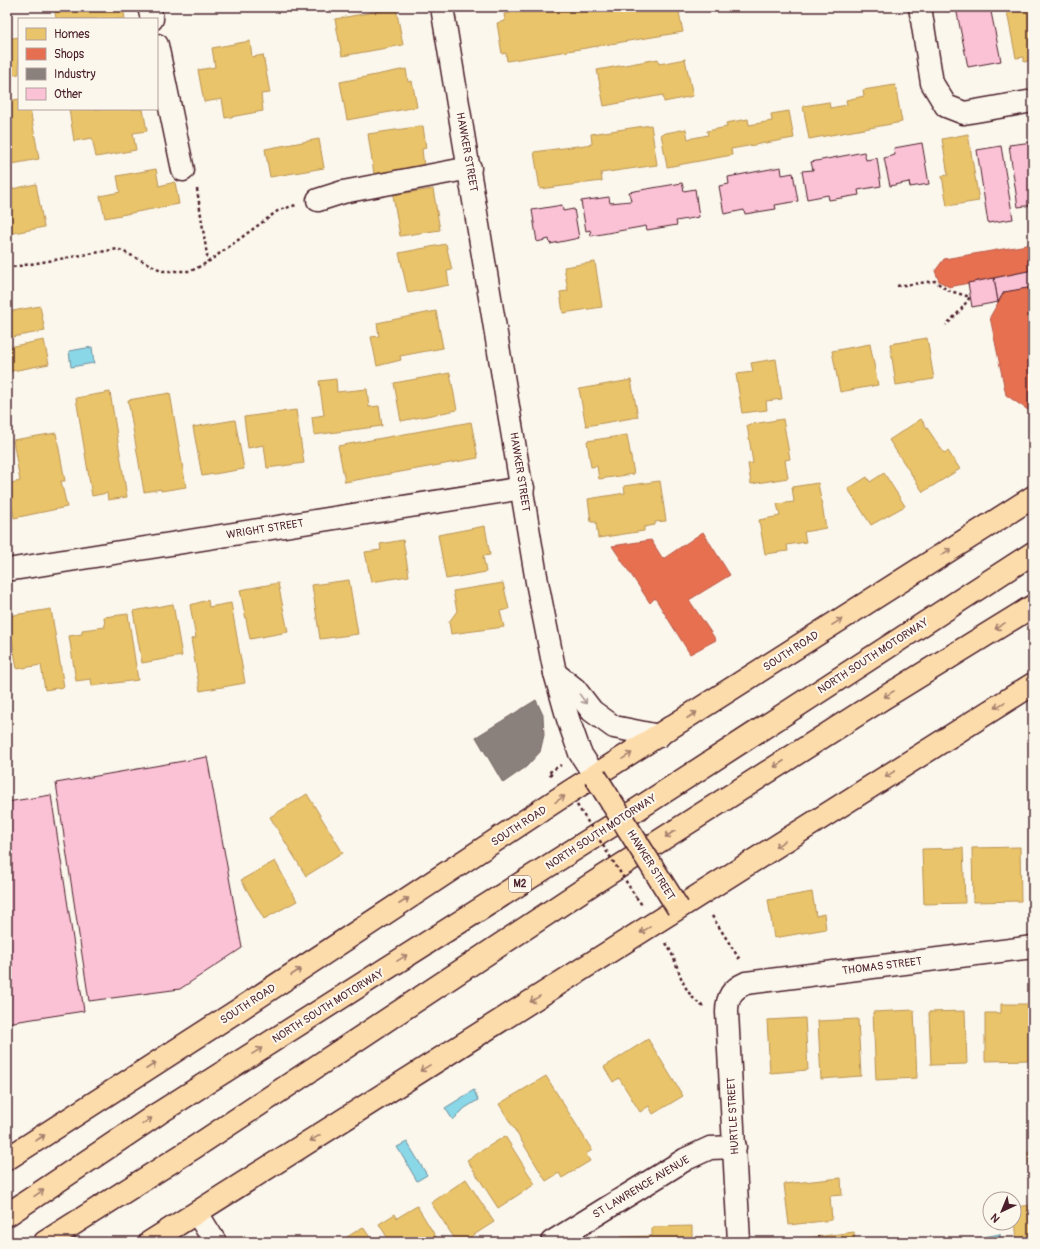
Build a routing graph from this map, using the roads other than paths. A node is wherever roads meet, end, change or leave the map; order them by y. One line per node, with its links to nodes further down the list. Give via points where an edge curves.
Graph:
1 (149, 7): 4 (street)
2 (442, 7): 7 (street, HAWKER STREET)
3 (920, 7): 6 (street, via 932,83 946,106 964,113)
4 (152, 18)
5 (158, 50): 8 (street)
6 (1033, 101)
7 (470, 168): 9 (street, via 343,192); 10 (street, HAWKER STREET)
8 (183, 170)
9 (318, 200)
10 (523, 488): 13 (street, WRIGHT STREET); 15 (street, HAWKER STREET, via 537,582)
11 (1033, 497): 17 (main road, SOUTH ROAD, one-way to 11)
12 (1033, 553): 25 (main road, NORTH SOUTH MOTORWAY / M2, one-way to 12, via 159,1113 621,820)
13 (7, 570)
14 (1033, 606): 26 (main road, one-way to 26, via 592,884 195,1147)
15 (555, 673): 17 (street, one-way to 17, via 575,689 592,711 614,727); 18 (street, HAWKER STREET, via 576,743)
16 (1033, 684): 19 (main road, one-way to 19)
17 (659, 736): 18 (main road, SOUTH ROAD, one-way to 17)
18 (595, 776): 19 (main road, HAWKER STREET, bridge); 23 (main road, SOUTH ROAD, one-way to 18)
19 (678, 908): 24 (main road, one-way to 24)
20 (1033, 947): 21 (street, THOMAS STREET)
21 (740, 987): 22 (street, HURTLE STREET, via 727,1004)
22 (735, 1147): 29 (street, ST LAWRENCE AVENUE, via 710,1148 686,1159); 30 (street, HURTLE STREET)
23 (7, 1159)
24 (197, 1213): 27 (main road); 28 (street)
25 (7, 1215)
26 (45, 1242)
27 (150, 1242)
28 (215, 1242)
29 (552, 1242)
30 (739, 1242)

